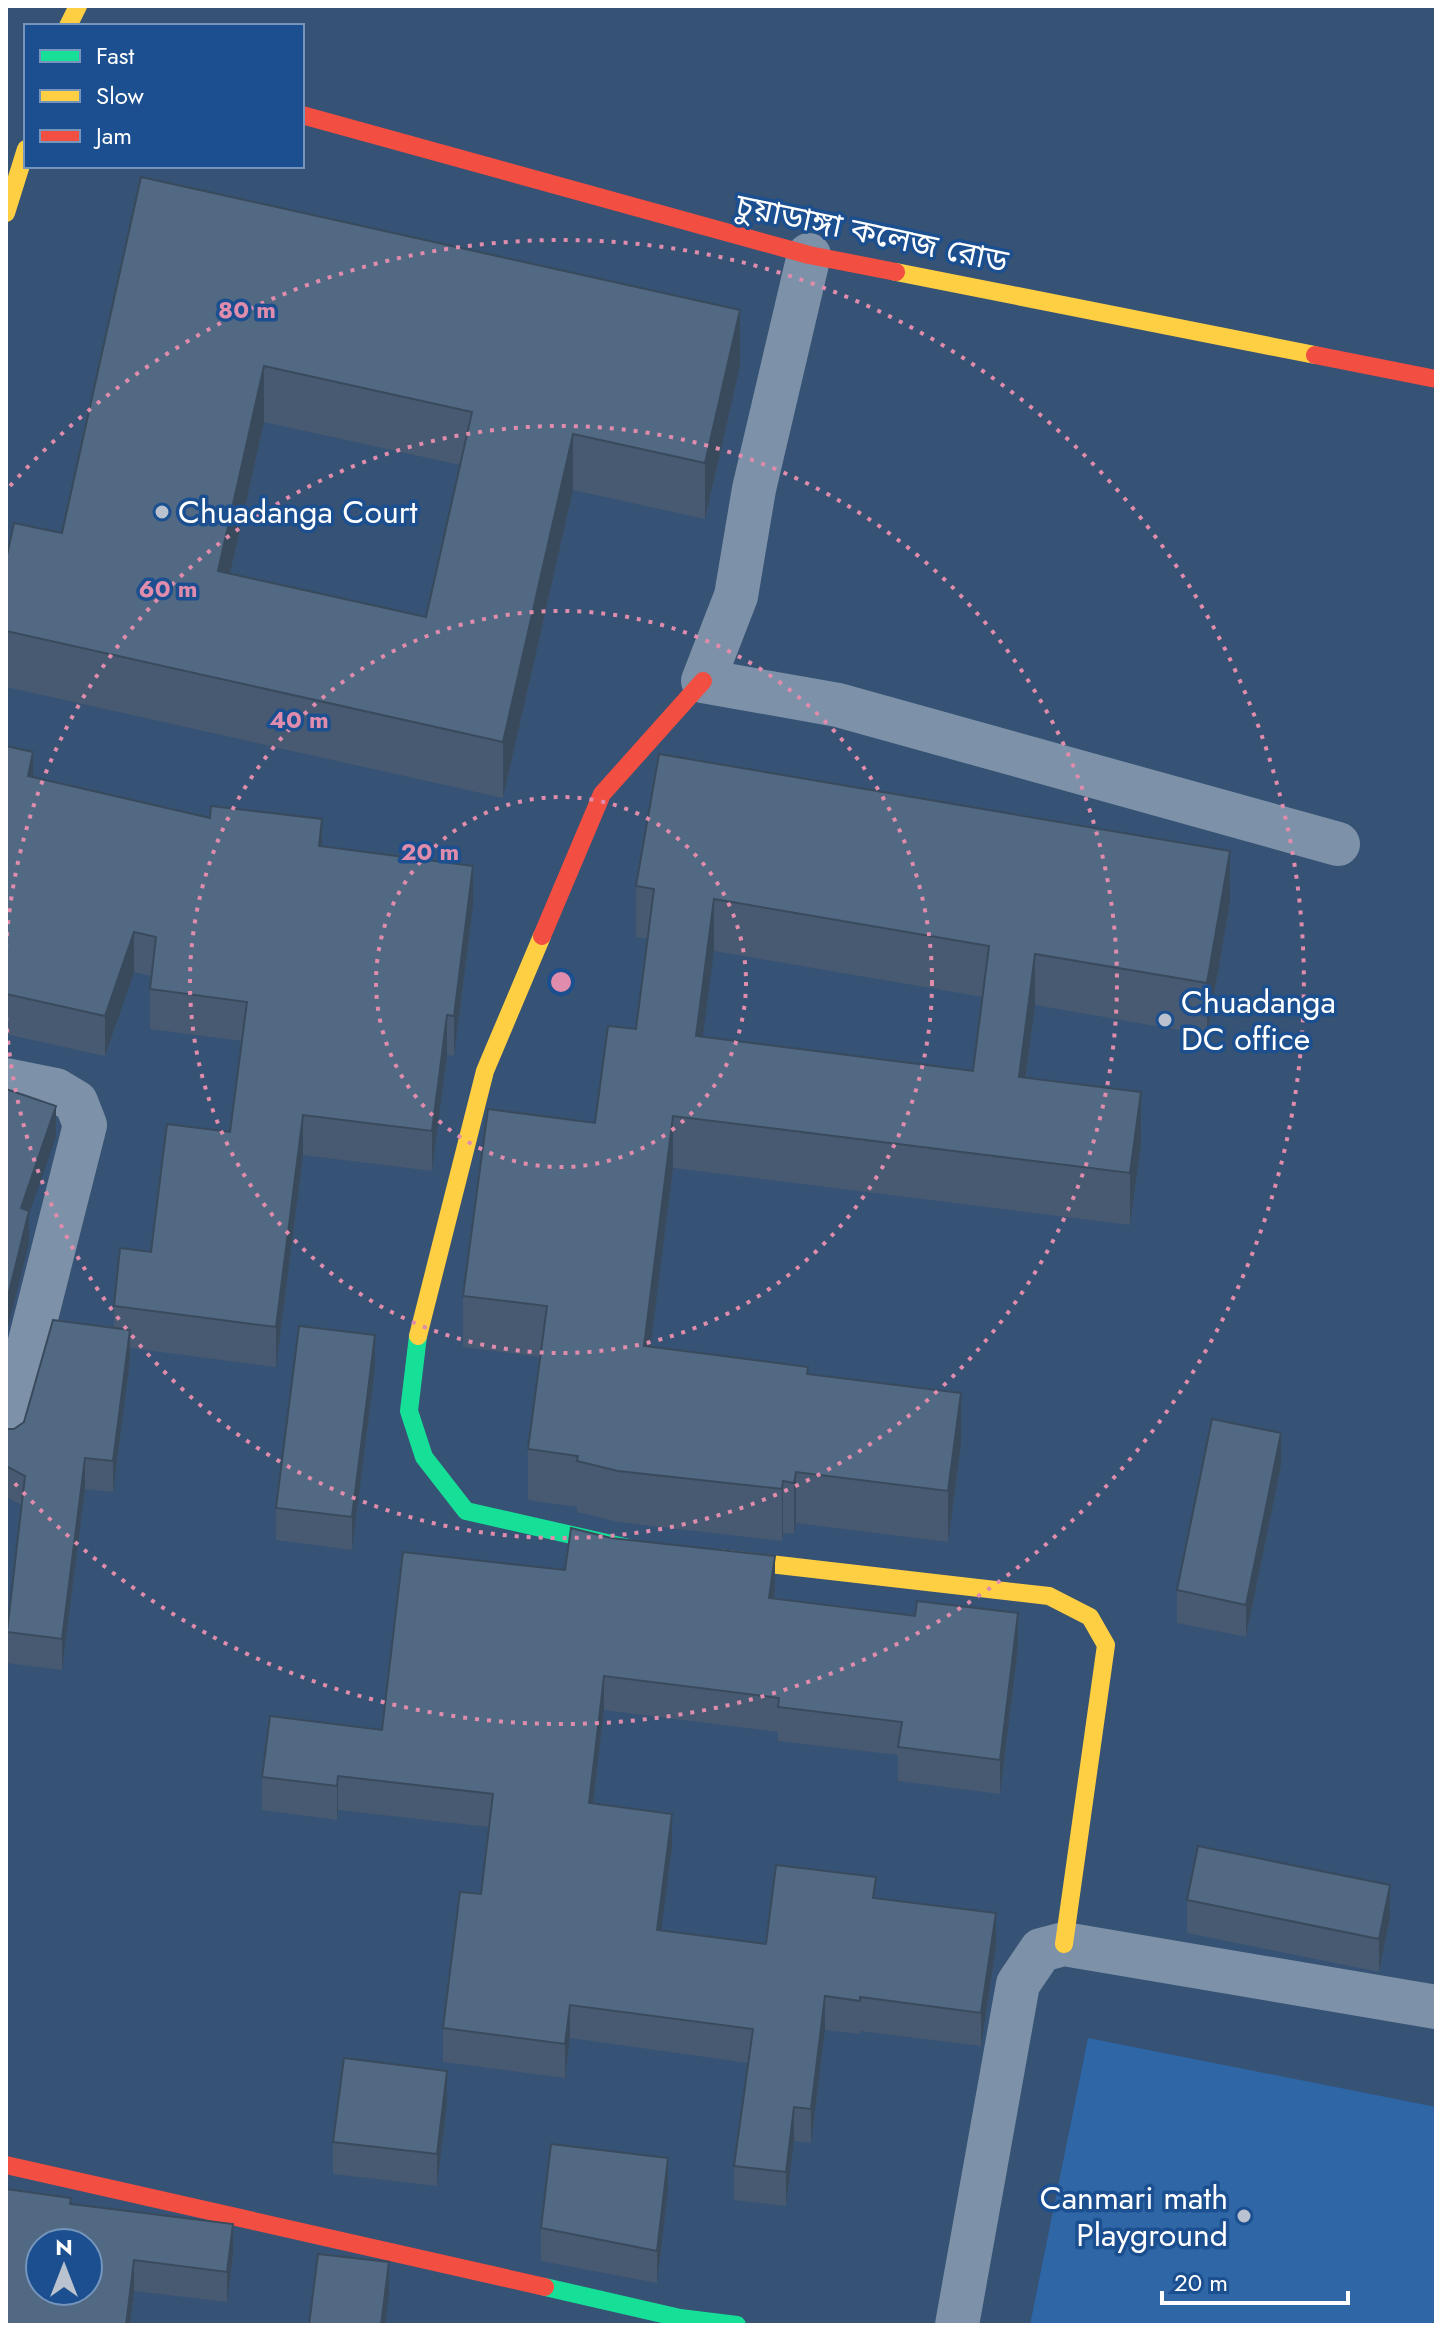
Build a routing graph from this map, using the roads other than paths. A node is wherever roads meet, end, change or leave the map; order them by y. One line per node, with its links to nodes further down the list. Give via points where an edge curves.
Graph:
1 (78, 6): 2 (street)
2 (69, 24)
3 (304, 116): 6 (street, চুয়াডাঙ্গা কলেজ রোড)
4 (24, 155): 5 (street)
5 (6, 213)
6 (809, 255): 7 (street, চুয়াডাঙ্গা কলেজ রোড); 8 (street, via 754,489 736,596)
7 (1436, 379)
8 (703, 681): 9 (street, via 838,705); 12 (street, via 602,794 485,1071 419,1324 409,1411 424,1457 466,1511)
9 (1338, 844)
10 (6, 1080): 11 (street, via 56,1090 76,1102 85,1125)
11 (6, 1436)
12 (645, 1550)
13 (692, 1555): 14 (street, via 1049,1596 1090,1617 1106,1645)
14 (1064, 1944): 15 (street); 18 (street, via 1041,1950 1018,1984)
15 (1436, 2007)
16 (6, 2165): 17 (street, via 680,2318)
17 (737, 2325)
18 (957, 2325)

